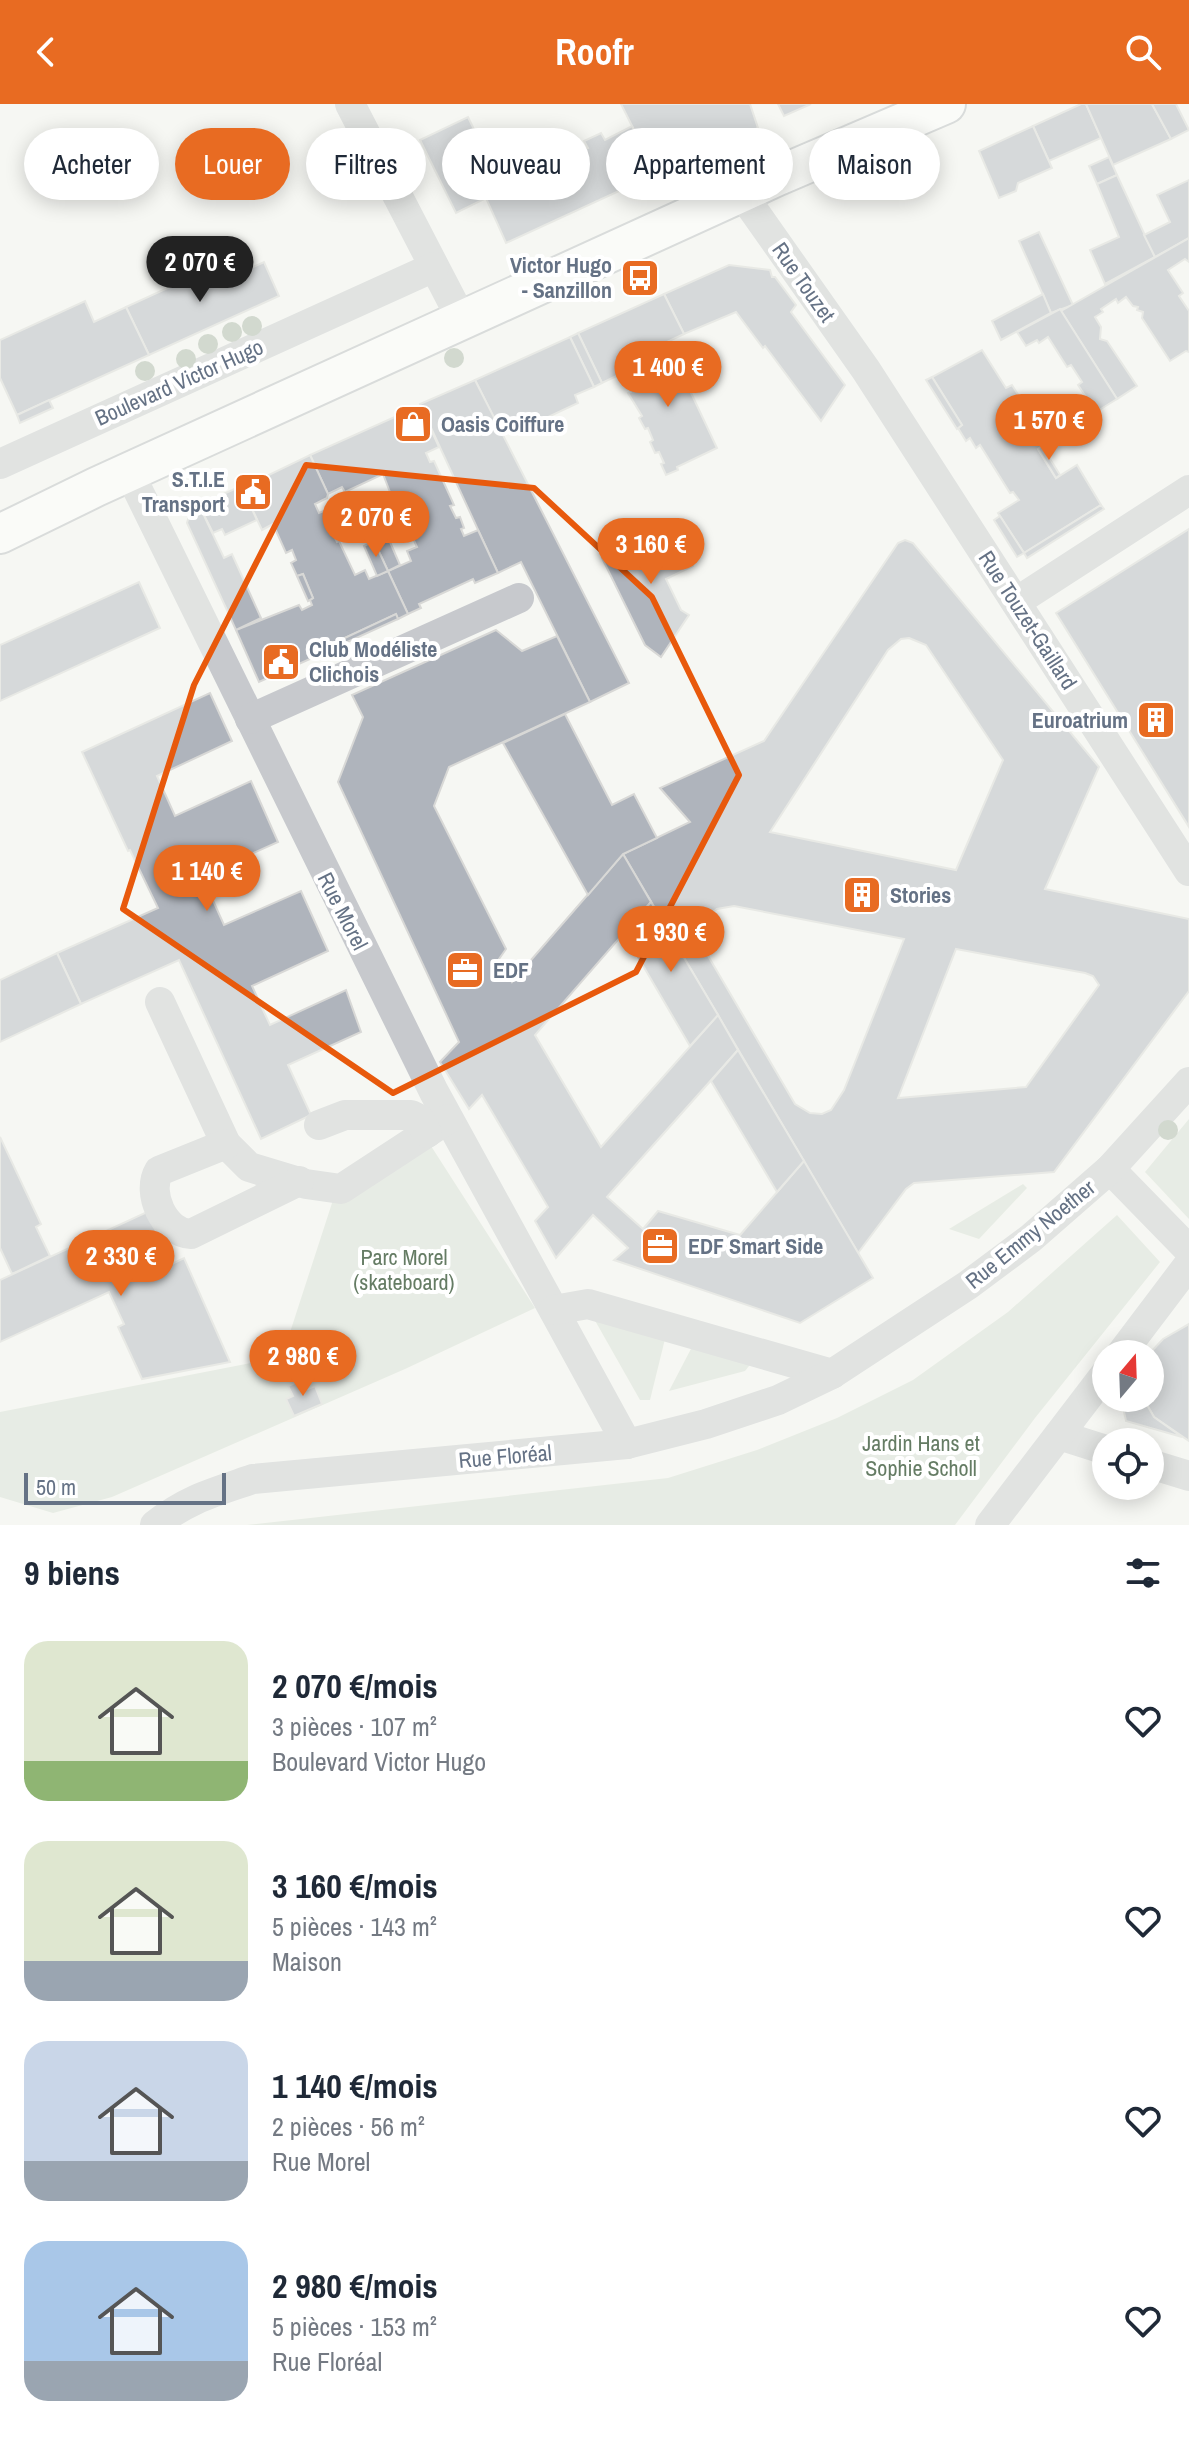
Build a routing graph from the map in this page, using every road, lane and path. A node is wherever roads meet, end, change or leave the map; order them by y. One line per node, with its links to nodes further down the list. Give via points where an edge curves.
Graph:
1 (350, 104): 6 (street)
2 (946, 104): 3 (main road)
3 (793, 172)
4 (729, 200): 7 (main road)
5 (746, 200): 8 (street, Rue Touzet)
6 (434, 267): 7 (street); 9 (street, Boulevard Victor Hugo)
7 (463, 322): 10 (main road)
8 (866, 370): 14 (street, Rue Touzet-Gaillard)
9 (0, 464)
10 (129, 472): 12 (main road); 15 (street, Rue Morel)
11 (1189, 490): 14 (street)
12 (0, 534)
13 (519, 598): 15 (street)
14 (1016, 602): 16 (street, Rue Touzet-Gaillard)
15 (250, 719): 20 (street, Rue Morel)
16 (1189, 871)
17 (160, 1002): 21 (street)
18 (1189, 1082): 22 (street, Rue Emmy Noether)
19 (319, 1125): 20 (street, via 345,1115 411,1115)
20 (438, 1126): 23 (street, via 341,1189); 26 (street, Rue Morel)
21 (226, 1144): 23 (street, via 249,1167); 23 (street, via 159,1171 153,1181 154,1196 179,1234 191,1234)
22 (1110, 1169): 24 (street); 28 (street, Rue Emmy Noether, via 1019,1248)
23 (299, 1181)
24 (1189, 1250)
25 (1189, 1264): 27 (street)
26 (552, 1305): 28 (street, via 588,1304); 31 (street, Rue Morel)
27 (1132, 1340)
28 (841, 1368): 31 (street, Rue Floréal, via 778,1400)
29 (1092, 1391): 30 (street)
30 (1059, 1435): 32 (street); 36 (street)
31 (627, 1444): 35 (street, Rue Floréal, via 253,1479 194,1498)
32 (1092, 1446)
33 (1164, 1468): 34 (street)
34 (1189, 1476)
35 (155, 1525)
36 (990, 1525)

